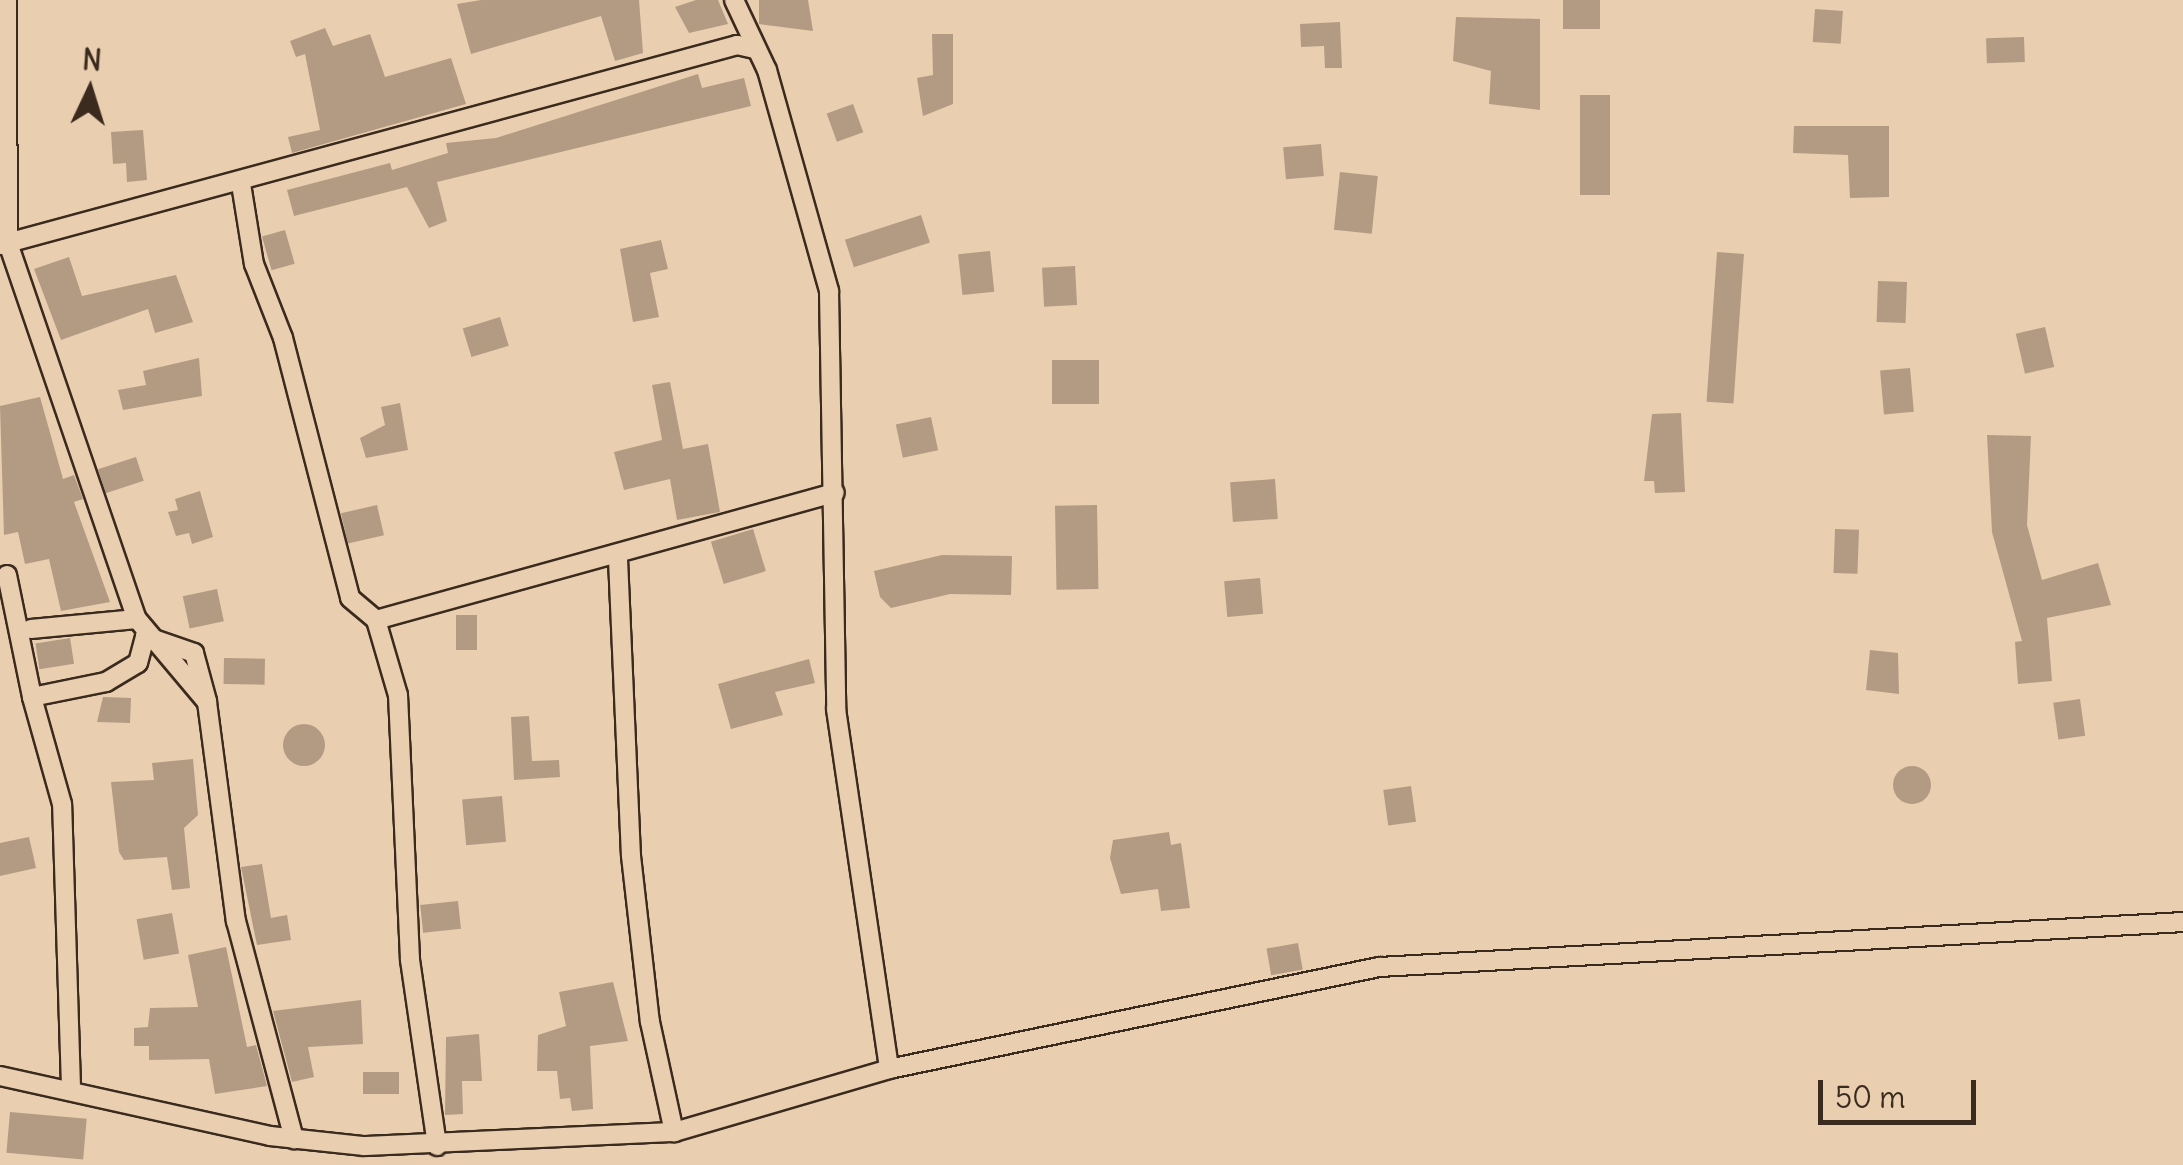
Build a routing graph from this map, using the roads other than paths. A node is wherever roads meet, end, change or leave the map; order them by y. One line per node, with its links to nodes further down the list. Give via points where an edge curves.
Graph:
1 (8, 0): 5 (street)
2 (734, 0): 3 (street)
3 (756, 49): 4 (street, via 736,45); 6 (street, via 812,213 828,291)
4 (241, 184): 5 (street); 9 (street, via 254,264 283,338 350,598)
5 (4, 244): 10 (street)
6 (834, 493): 7 (street); 14 (street, via 836,708)
7 (618, 559): 9 (street); 17 (street, via 632,856 650,1022)
8 (7, 574): 12 (street)
9 (376, 620): 19 (street, via 398,695 410,960)
10 (141, 627): 11 (street); 12 (street, via 138,662 106,682); 18 (street, via 207,702 236,922)
11 (30, 629)
12 (32, 697): 16 (street, via 62,804)
13 (2183, 922): 14 (street, via 1379,966)
14 (889, 1070): 17 (street)
15 (0, 1076): 16 (street)
16 (71, 1088): 18 (street)
17 (674, 1132): 19 (street)
18 (294, 1138): 19 (street)
19 (437, 1146)

